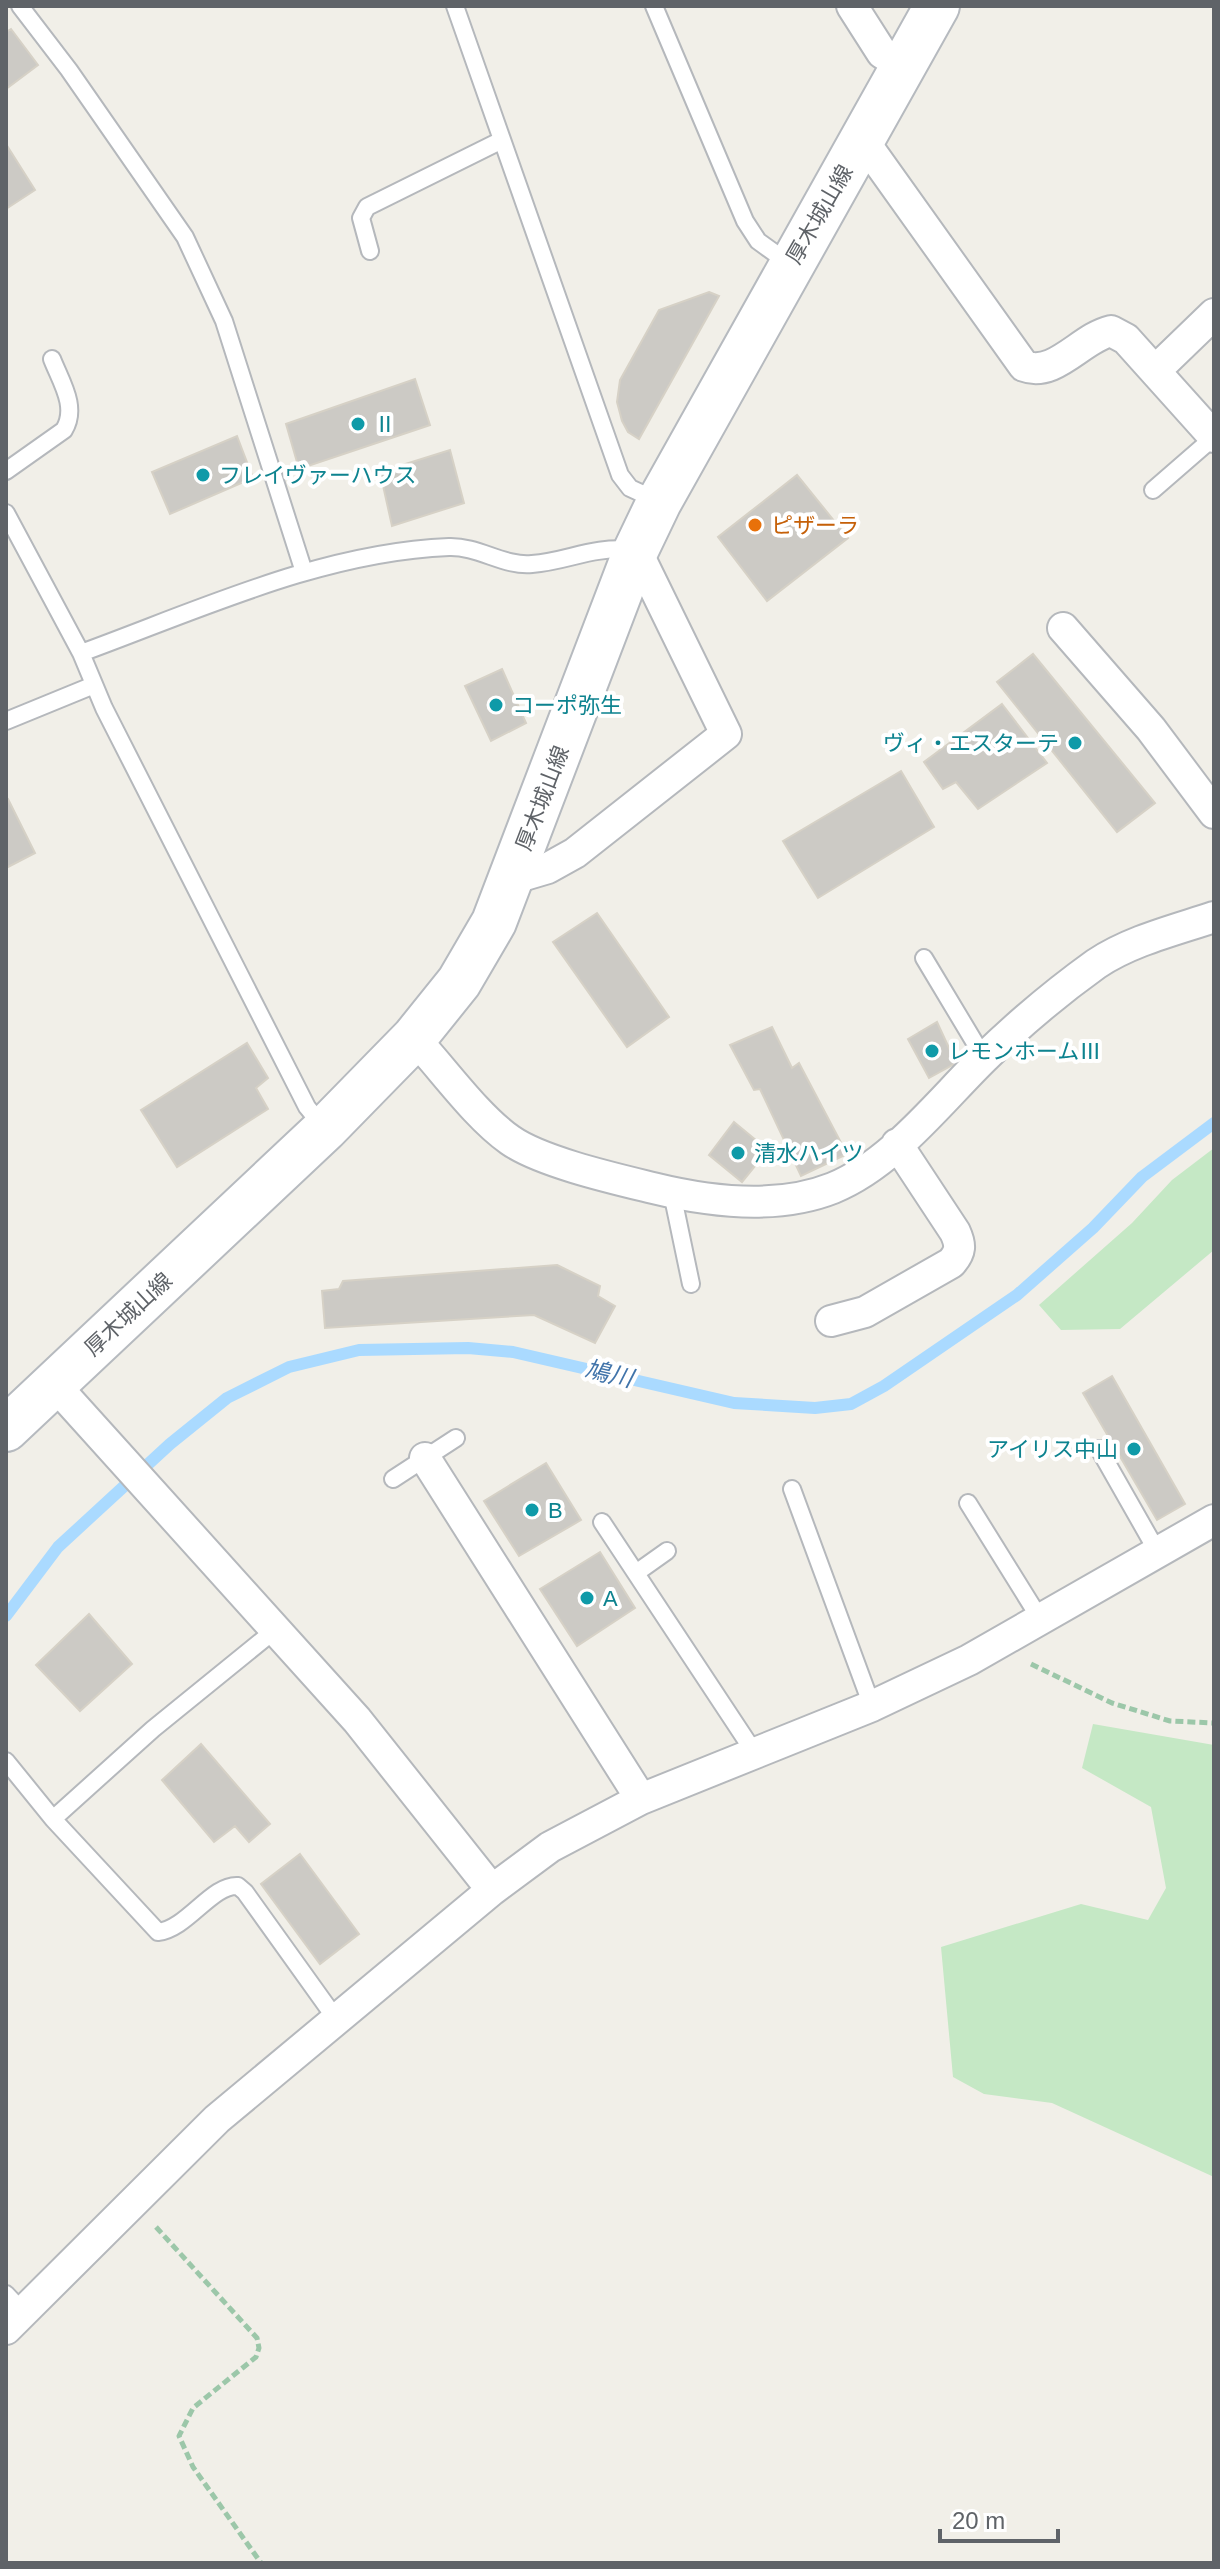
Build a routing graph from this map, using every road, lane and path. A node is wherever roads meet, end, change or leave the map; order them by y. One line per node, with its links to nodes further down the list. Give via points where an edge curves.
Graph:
1 (20, 6): 20 (lane, via 185,237 224,321)
2 (455, 6): 8 (lane)
3 (654, 6): 10 (lane, via 745,221 758,241)
4 (852, 6): 6 (street, via 882,53)
5 (937, 6): 6 (main road, 厚木城山線)
6 (903, 66): 7 (main road, 厚木城山線)
7 (862, 139): 10 (main road, 厚木城山線); 13 (street, via 1024,366 1047,368 1095,335 1111,331)
8 (500, 141): 9 (lane, via 367,207 361,218); 17 (lane, via 620,475 630,488)
9 (370, 251)
10 (790, 264): 17 (main road, 厚木城山線)
11 (1214, 314): 13 (street)
12 (52, 359): 15 (lane, via 70,403 69,422)
13 (1156, 370): 14 (street)
14 (1214, 437): 16 (lane)
15 (6, 471)
16 (1153, 490)
17 (659, 502): 19 (main road, 厚木城山線)
18 (6, 513): 22 (lane)
19 (636, 550): 20 (lane, via 609,548 524,564 474,548 450,547); 26 (main road, 厚木城山線); 26 (street, via 726,734 575,853)
20 (304, 572): 22 (lane)
21 (1063, 628): 25 (street, via 1151,729)
22 (81, 653): 23 (lane)
23 (94, 685): 24 (lane); 31 (lane, via 307,1107)
24 (6, 721)
25 (1214, 813)
26 (511, 879): 29 (main road, 厚木城山線, via 473,961)
27 (1214, 917): 30 (street, via 1099,962)
28 (924, 958): 30 (lane)
29 (414, 1038): 31 (main road, 厚木城山線); 33 (street, via 515,1143)
30 (984, 1058): 32 (street)
31 (325, 1129): 36 (main road, 厚木城山線)
32 (897, 1144): 33 (street, via 835,1187 807,1195 735,1201); 35 (street, via 955,1232 959,1254 865,1312)
33 (672, 1193): 34 (lane)
34 (691, 1284)
35 (831, 1321)
36 (53, 1383): 37 (main road, 厚木城山線); 50 (street)
37 (11, 1414)
38 (456, 1438): 40 (lane)
39 (1099, 1449): 47 (lane)
40 (425, 1458): 41 (lane); 56 (street)
41 (393, 1479)
42 (792, 1489): 52 (lane)
43 (968, 1503): 49 (lane)
44 (1214, 1520): 47 (street)
45 (602, 1522): 48 (lane)
46 (667, 1551): 48 (lane)
47 (1157, 1551): 49 (street)
48 (636, 1573): 54 (lane)
49 (1042, 1622): 51 (street)
50 (275, 1630): 57 (lane); 58 (street, via 357,1720)
51 (999, 1646): 52 (street); 53 (path, via 1112,1703 1170,1721)
52 (872, 1706): 54 (street)
53 (1214, 1723)
54 (756, 1755): 56 (street)
55 (6, 1761): 57 (lane)
56 (641, 1799): 58 (street, via 550,1847)
57 (53, 1819): 59 (lane, via 158,1932 172,1929 223,1889 238,1886)
58 (492, 1890): 59 (street)
59 (336, 2019): 60 (street, via 217,2119)
60 (134, 2204): 61 (street); 62 (path, via 257,2338 256,2357 193,2408 179,2436 193,2467)
61 (12, 2312)
62 (261, 2563)

